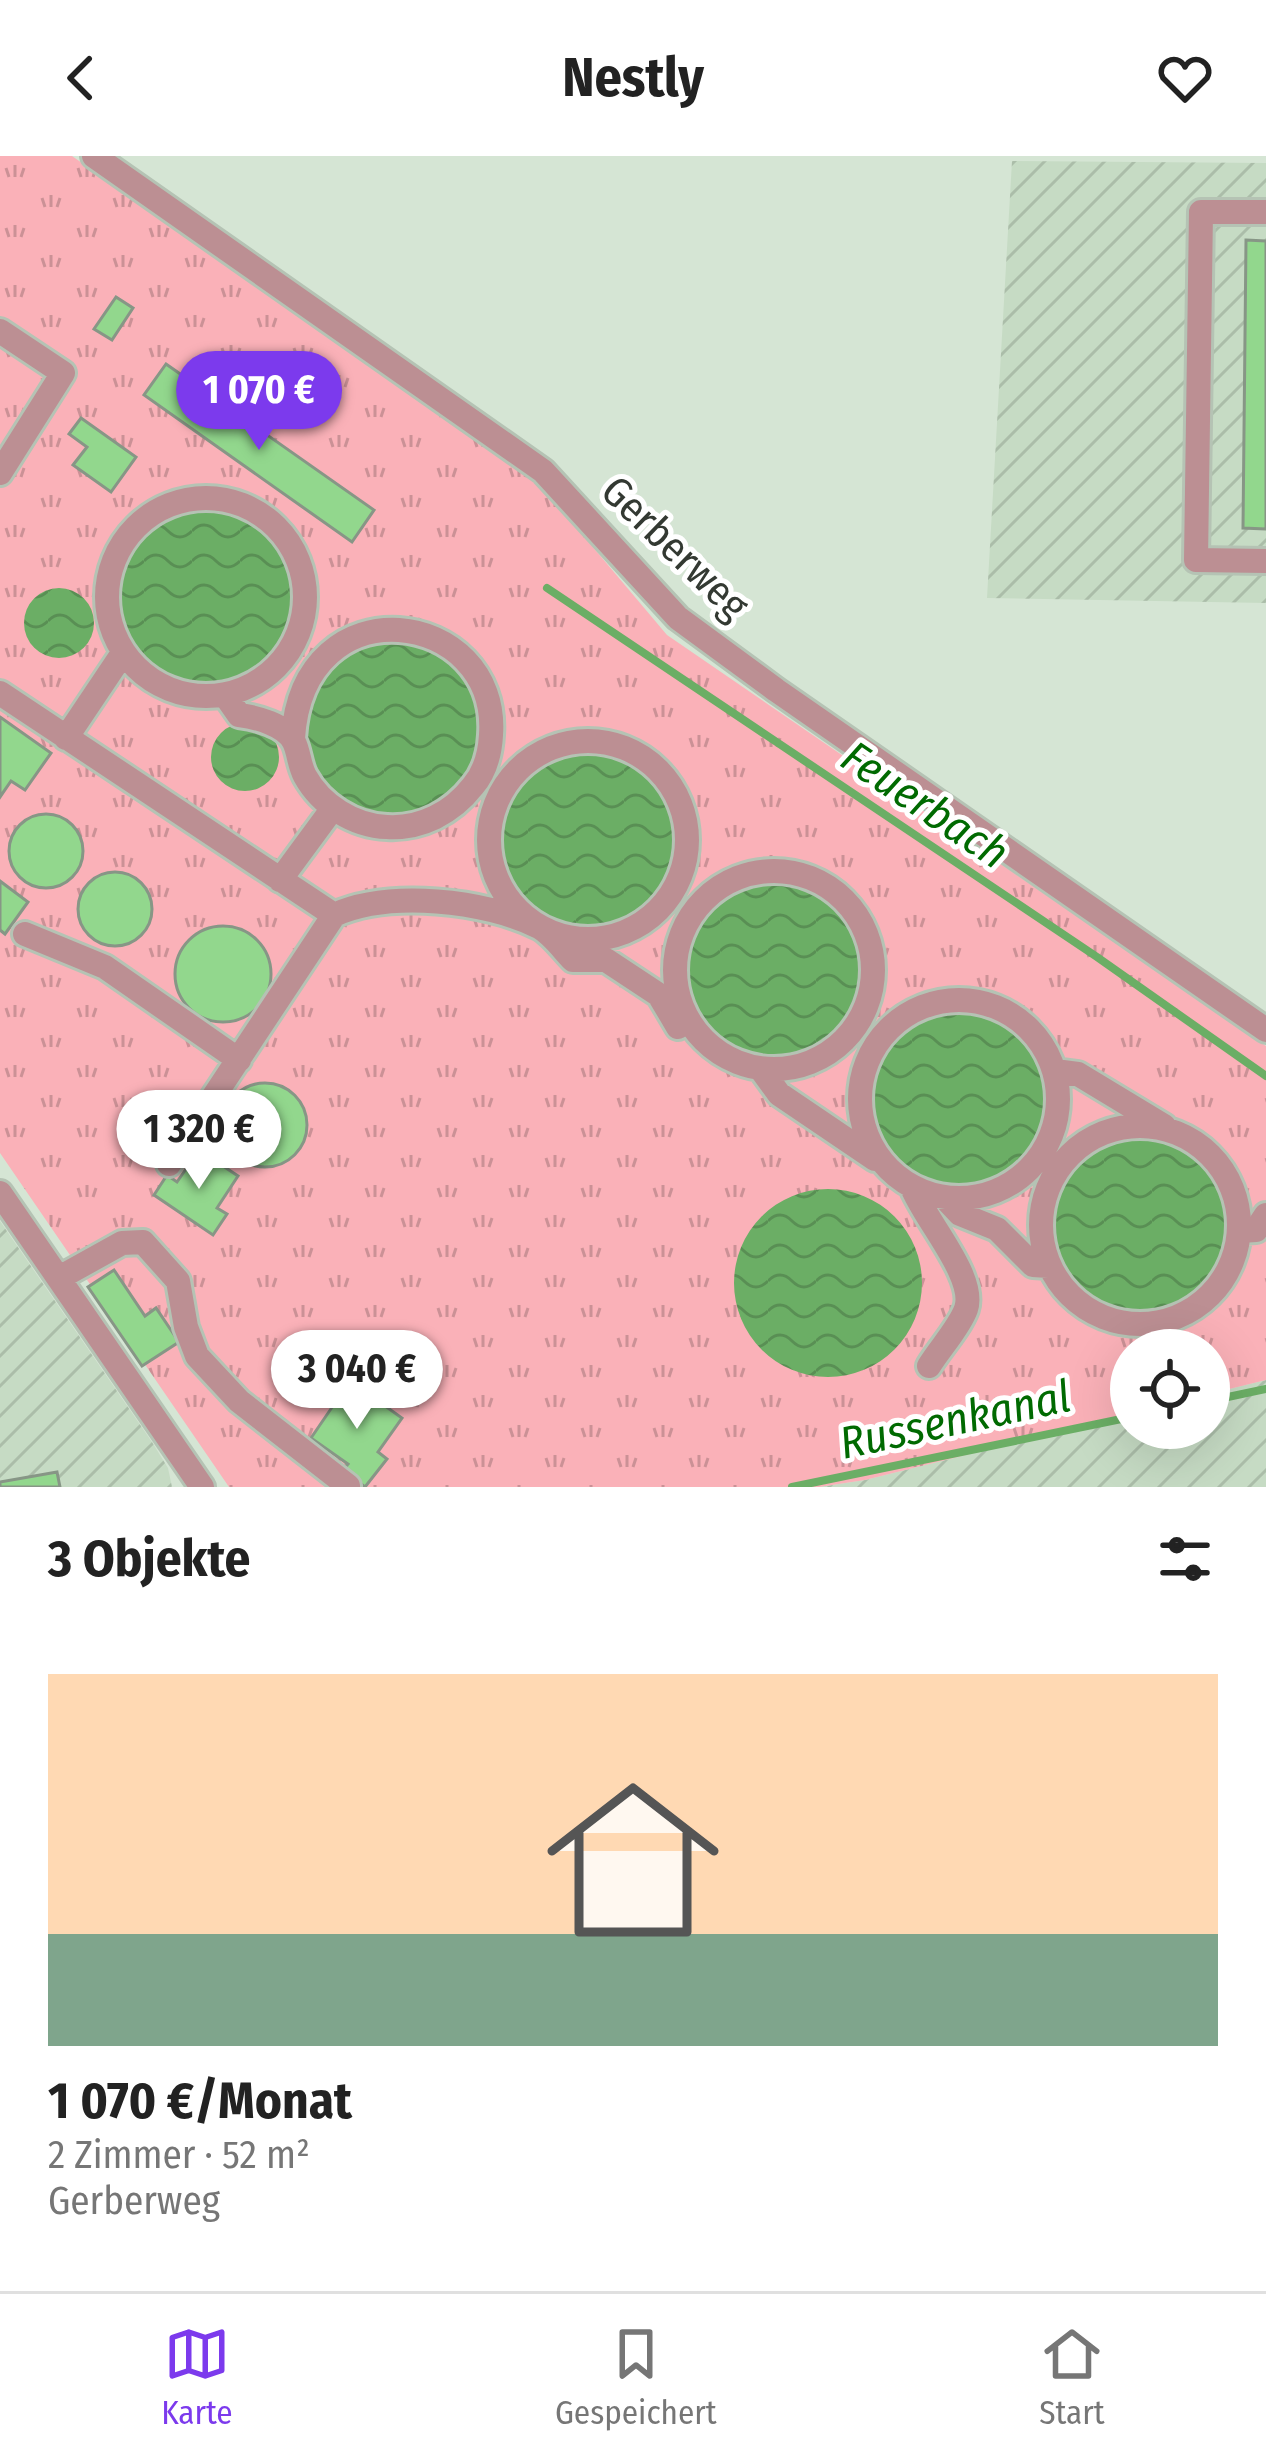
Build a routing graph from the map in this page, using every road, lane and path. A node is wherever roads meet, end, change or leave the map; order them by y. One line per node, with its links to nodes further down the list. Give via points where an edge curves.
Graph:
1 (94, 156): 20 (street, Gerberweg, via 543,471 678,618)
2 (1266, 212): 5 (street, via 1202,212 1196,560)
3 (0, 331): 4 (street, via 63,373)
4 (0, 473)
5 (1266, 561)
6 (123, 653): 8 (street, via 168,689); 8 (street, via 106,592 129,534 182,500 245,506 292,546 306,608 280,664 255,685); 9 (street)
7 (0, 693): 9 (street)
8 (225, 695): 10 (street, via 238,715)
9 (66, 737): 13 (street)
10 (293, 738): 11 (street, via 295,706 327,653 384,629 415,631 445,643 485,690); 12 (street, via 305,777)
11 (489, 786): 12 (street, via 411,826 384,828); 14 (street, via 561,743 620,745 646,759 682,806 686,850); 17 (street, via 494,873 513,905)
12 (333, 808): 13 (street)
13 (280, 880): 16 (street)
14 (673, 892): 15 (street); 17 (street, via 628,931 585,938)
15 (696, 910): 19 (street, via 740,876 772,870 834,890 871,943 874,975); 21 (street, via 677,947 675,979 683,1011)
16 (334, 915): 17 (street, via 358,904 461,903); 23 (street)
17 (542, 928): 21 (street, via 573,960 606,960 659,995 676,1026)
18 (25, 934): 23 (street, via 105,967)
19 (857, 1023): 22 (street); 24 (street, via 824,1056 793,1068)
20 (1266, 1030)
21 (702, 1038): 24 (street)
22 (880, 1038): 25 (street, via 924,1005 989,1004 1030,1030); 29 (street, via 861,1076 859,1108 867,1140)
23 (239, 1060): 27 (street)
24 (760, 1068): 29 (street, via 779,1094)
25 (1055, 1071): 26 (street, via 1078,1074); 28 (street)
26 (1170, 1130): 28 (street, via 1106,1132); 34 (street, via 1222,1168)
27 (169, 1164)
28 (1047, 1164): 32 (street, via 977,1196); 35 (street, via 1040,1235)
29 (886, 1167): 30 (street)
30 (912, 1187): 32 (street); 37 (street, via 968,1296)
31 (0, 1193): 36 (street)
32 (944, 1197): 35 (street, via 960,1214 998,1229 1033,1265)
33 (1266, 1215): 34 (street, via 1256,1230)
34 (1240, 1231): 35 (street, via 1215,1291 1158,1324 1094,1314)
35 (1048, 1266)
36 (59, 1278): 38 (street, via 122,1243 143,1242 178,1281 197,1356 239,1401); 39 (street)
37 (928, 1366)
38 (348, 1486)
39 (202, 1487)

